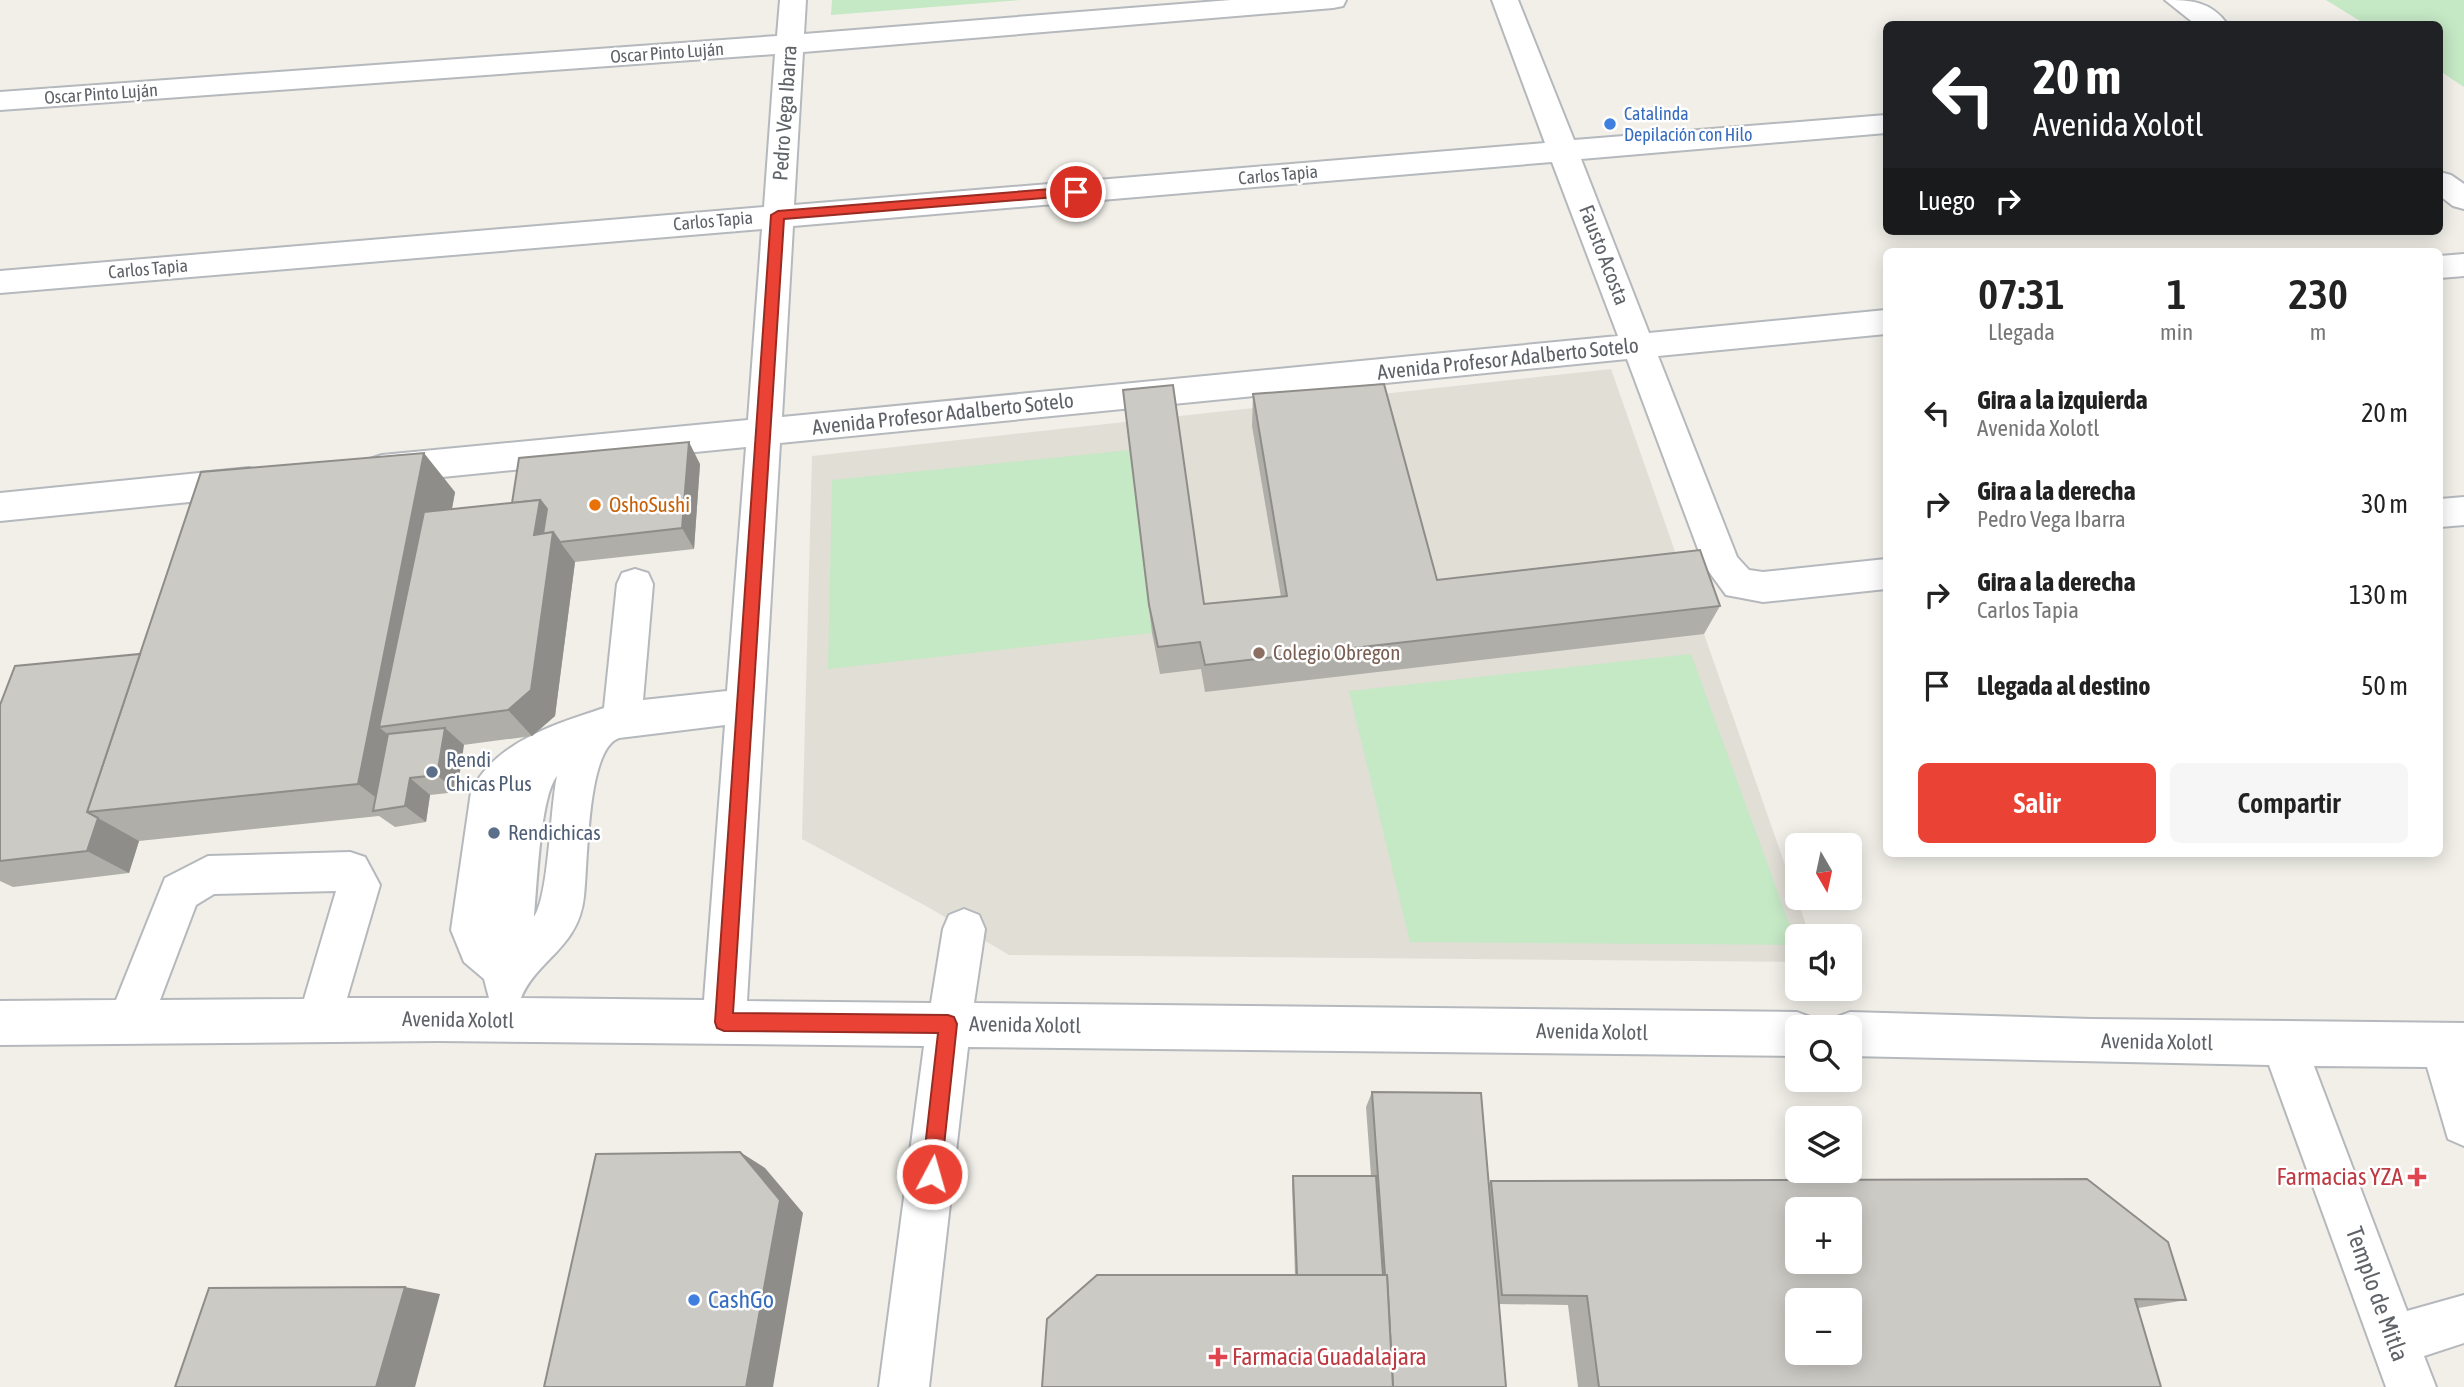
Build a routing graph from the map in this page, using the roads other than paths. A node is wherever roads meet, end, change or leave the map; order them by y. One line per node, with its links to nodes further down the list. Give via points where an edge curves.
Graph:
1 (793, 0): 6 (street, Pedro Vega Ibarra)
2 (1333, 0): 6 (street, Oscar Pinto Luján)
3 (1505, 0): 9 (street, Fausto Acosta)
4 (2178, 0): 5 (street)
5 (2209, 21)
6 (791, 44): 7 (street, Oscar Pinto Luján); 12 (street, Pedro Vega Ibarra)
7 (0, 101)
8 (1883, 124): 9 (street, Carlos Tapia)
9 (1564, 152): 12 (street, Carlos Tapia); 17 (street, Fausto Acosta)
10 (2443, 184): 11 (street)
11 (2464, 199)
12 (778, 215): 15 (street, Carlos Tapia); 18 (street, Pedro Vega Ibarra)
13 (2464, 265): 14 (street)
14 (2443, 267)
15 (0, 282)
16 (1883, 322): 17 (street, Avenida Profesor Adalberto Sotelo)
17 (1638, 346): 18 (street, Avenida Profesor Adalberto Sotelo); 24 (street, Fausto Acosta, via 1722,565 1739,584 1763,587)
18 (762, 432): 19 (street, Avenida Profesor Adalberto Sotelo); 26 (street, Pedro Vega Ibarra)
19 (347, 473)
20 (277, 480): 21 (street)
21 (0, 507)
22 (2464, 511): 23 (street)
23 (2443, 513)
24 (1883, 574)
25 (635, 584): 27 (street)
26 (744, 706): 27 (street); 33 (street, Pedro Vega Ibarra)
27 (599, 728): 29 (street, via 585,746 575,788 561,909 549,934); 29 (street, via 520,762 491,792 472,930 479,947)
28 (964, 929): 35 (street)
29 (506, 971): 31 (street)
30 (318, 1020): 31 (street, Avenida Xolotl); 32 (street, Avenida Xolotl); 32 (street, via 359,885 349,871 208,875 180,892)
31 (500, 1021): 33 (street, Avenida Xolotl)
32 (129, 1022): 34 (street, Avenida Xolotl)
33 (724, 1022): 35 (street, Avenida Xolotl)
34 (0, 1023)
35 (948, 1024): 36 (street, Avenida Xolotl); 43 (street)
36 (1785, 1034)
37 (1862, 1034): 38 (street, Avenida Xolotl)
38 (2284, 1044): 39 (street, Avenida Xolotl); 42 (street, Templo de Mitla)
39 (2454, 1045): 40 (street)
40 (2464, 1123)
41 (2464, 1319): 42 (street)
42 (2394, 1340): 44 (street, Templo de Mitla)
43 (904, 1387)
44 (2411, 1387)

